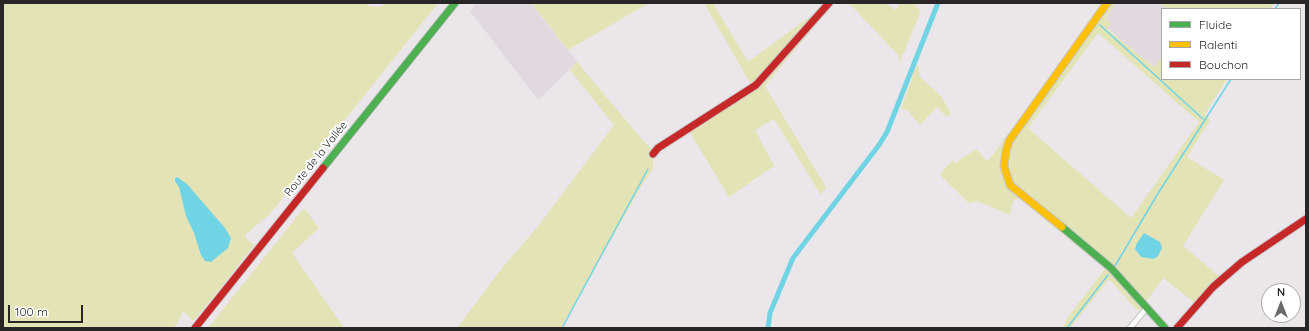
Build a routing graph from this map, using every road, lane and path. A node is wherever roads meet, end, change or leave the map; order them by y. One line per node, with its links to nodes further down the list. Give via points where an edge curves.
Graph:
1 (455, 3): 7 (street, Route de la Vallée)
2 (829, 3): 4 (street, via 756,85 658,148)
3 (1107, 3): 6 (street, via 1009,141 1004,166 1010,185 1017,192 1098,256)
4 (653, 154)
5 (1306, 219): 10 (street, via 1242,262 1213,287)
6 (1146, 308): 8 (street); 9 (street)
7 (195, 328)
8 (1130, 328)
9 (1165, 328)
10 (1177, 328)

